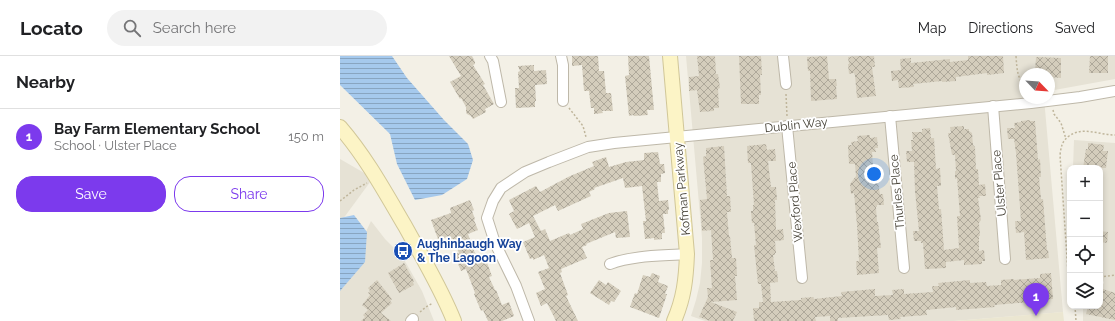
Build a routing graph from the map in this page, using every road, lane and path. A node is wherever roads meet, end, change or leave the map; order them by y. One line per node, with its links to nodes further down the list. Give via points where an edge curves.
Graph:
1 (490, 56): 11 (street, via 494,61)
2 (561, 56): 9 (street)
3 (670, 56): 19 (street, Kofman Parkway)
4 (783, 56): 7 (street)
5 (1016, 56): 6 (path)
6 (1019, 80)
7 (786, 84): 17 (path)
8 (1115, 91): 10 (street, Dublin Way)
9 (562, 100): 21 (path, via 583,126)
10 (1055, 100)
11 (501, 102)
12 (1019, 104): 14 (street, Dublin Way)
13 (1051, 104): 20 (path)
14 (993, 106): 15 (street, Dublin Way); 25 (street, Ulster Place)
15 (890, 116): 17 (street, Dublin Way); 27 (street, Thurles Place)
16 (340, 126): 22 (street)
17 (787, 126): 19 (street, Dublin Way); 31 (street, Wexford Place)
18 (1115, 135): 20 (path, via 1081,130)
19 (678, 137): 21 (street, Dublin Way); 24 (street, Kofman Parkway)
20 (1066, 138): 28 (path, via 1060,155)
21 (588, 146): 36 (street, Dublin Way, via 524,172 500,188 493,200 487,218 495,243 516,286)
22 (377, 178): 23 (path); 32 (street)
23 (340, 201)
24 (687, 254): 26 (street, via 631,258); 37 (street, Kofman Parkway, via 686,282)
25 (1005, 259)
26 (610, 264)
27 (904, 268)
28 (1068, 273)
29 (1115, 275): 30 (path)
30 (1103, 277)
31 (802, 278)
32 (444, 298): 34 (path); 35 (street)
33 (1075, 309): 38 (path)
34 (412, 320)
35 (454, 321)
36 (529, 321)
37 (674, 321)
38 (1076, 321)

